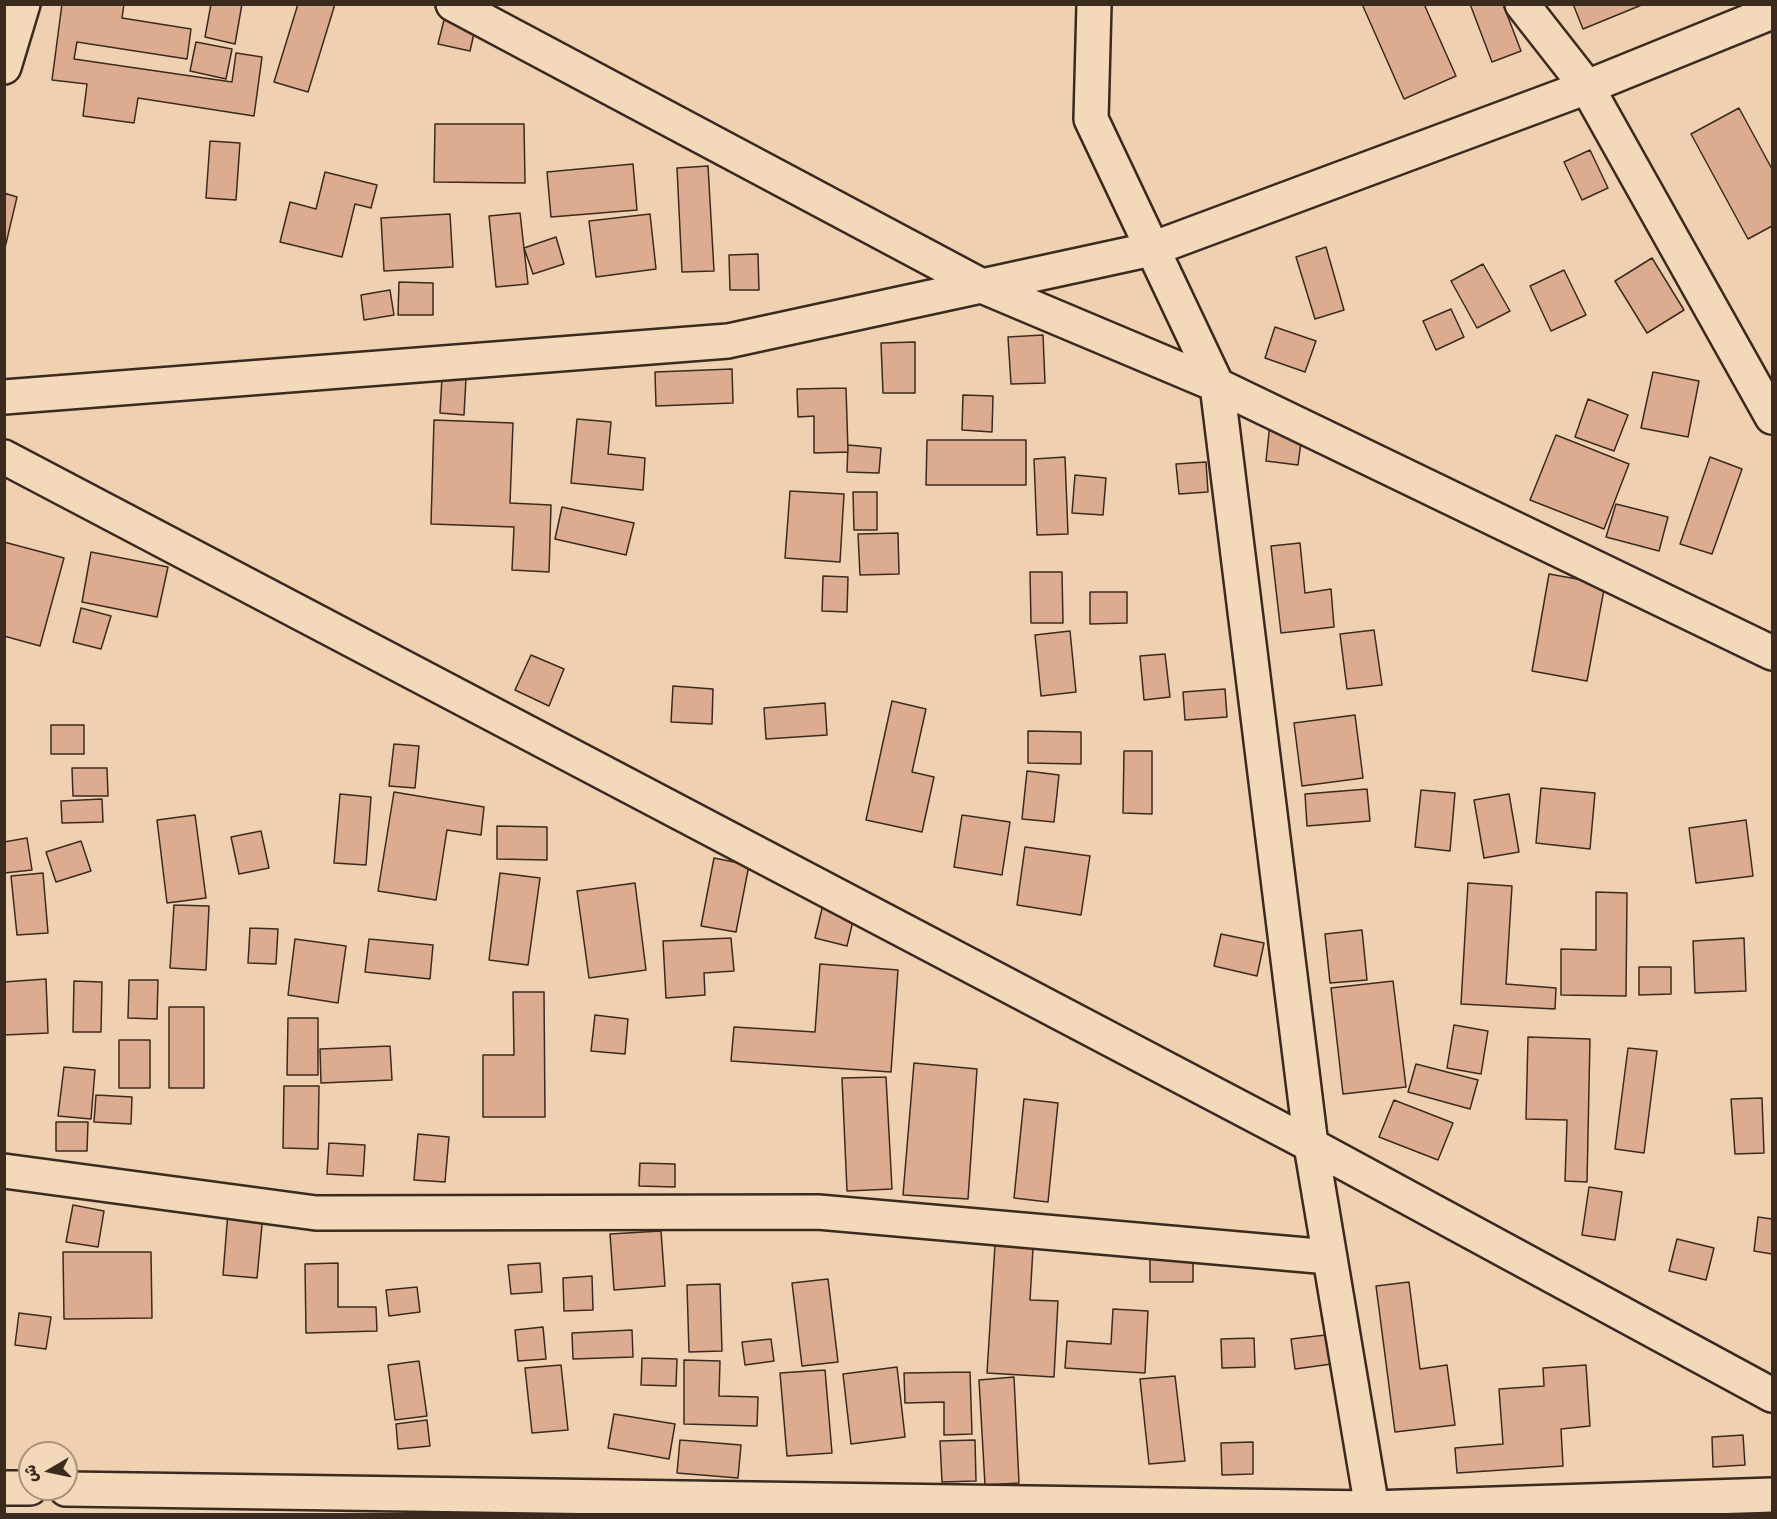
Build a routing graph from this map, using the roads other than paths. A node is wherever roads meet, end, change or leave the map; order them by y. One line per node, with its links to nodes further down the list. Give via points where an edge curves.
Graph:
1 (23, 4): 6 (street)
2 (453, 4): 9 (street)
3 (1094, 4): 8 (street, via 1091,119)
4 (1522, 4): 7 (street)
5 (1773, 12): 7 (street)
6 (4, 67)
7 (1587, 87): 8 (street); 12 (street)
8 (1152, 249): 9 (street); 10 (street)
9 (982, 286): 10 (street); 11 (street, via 728,341)
10 (1216, 385): 14 (street); 15 (street)
11 (4, 397)
12 (1773, 417)
13 (4, 457): 15 (street)
14 (1773, 653)
15 (1311, 1145): 17 (street); 18 (street)
16 (4, 1171): 17 (street, via 316,1213 818,1212)
17 (1329, 1257): 21 (street)
18 (1773, 1395)
19 (78, 1489): 21 (street)
20 (1773, 1495): 21 (street)
21 (1372, 1511)

